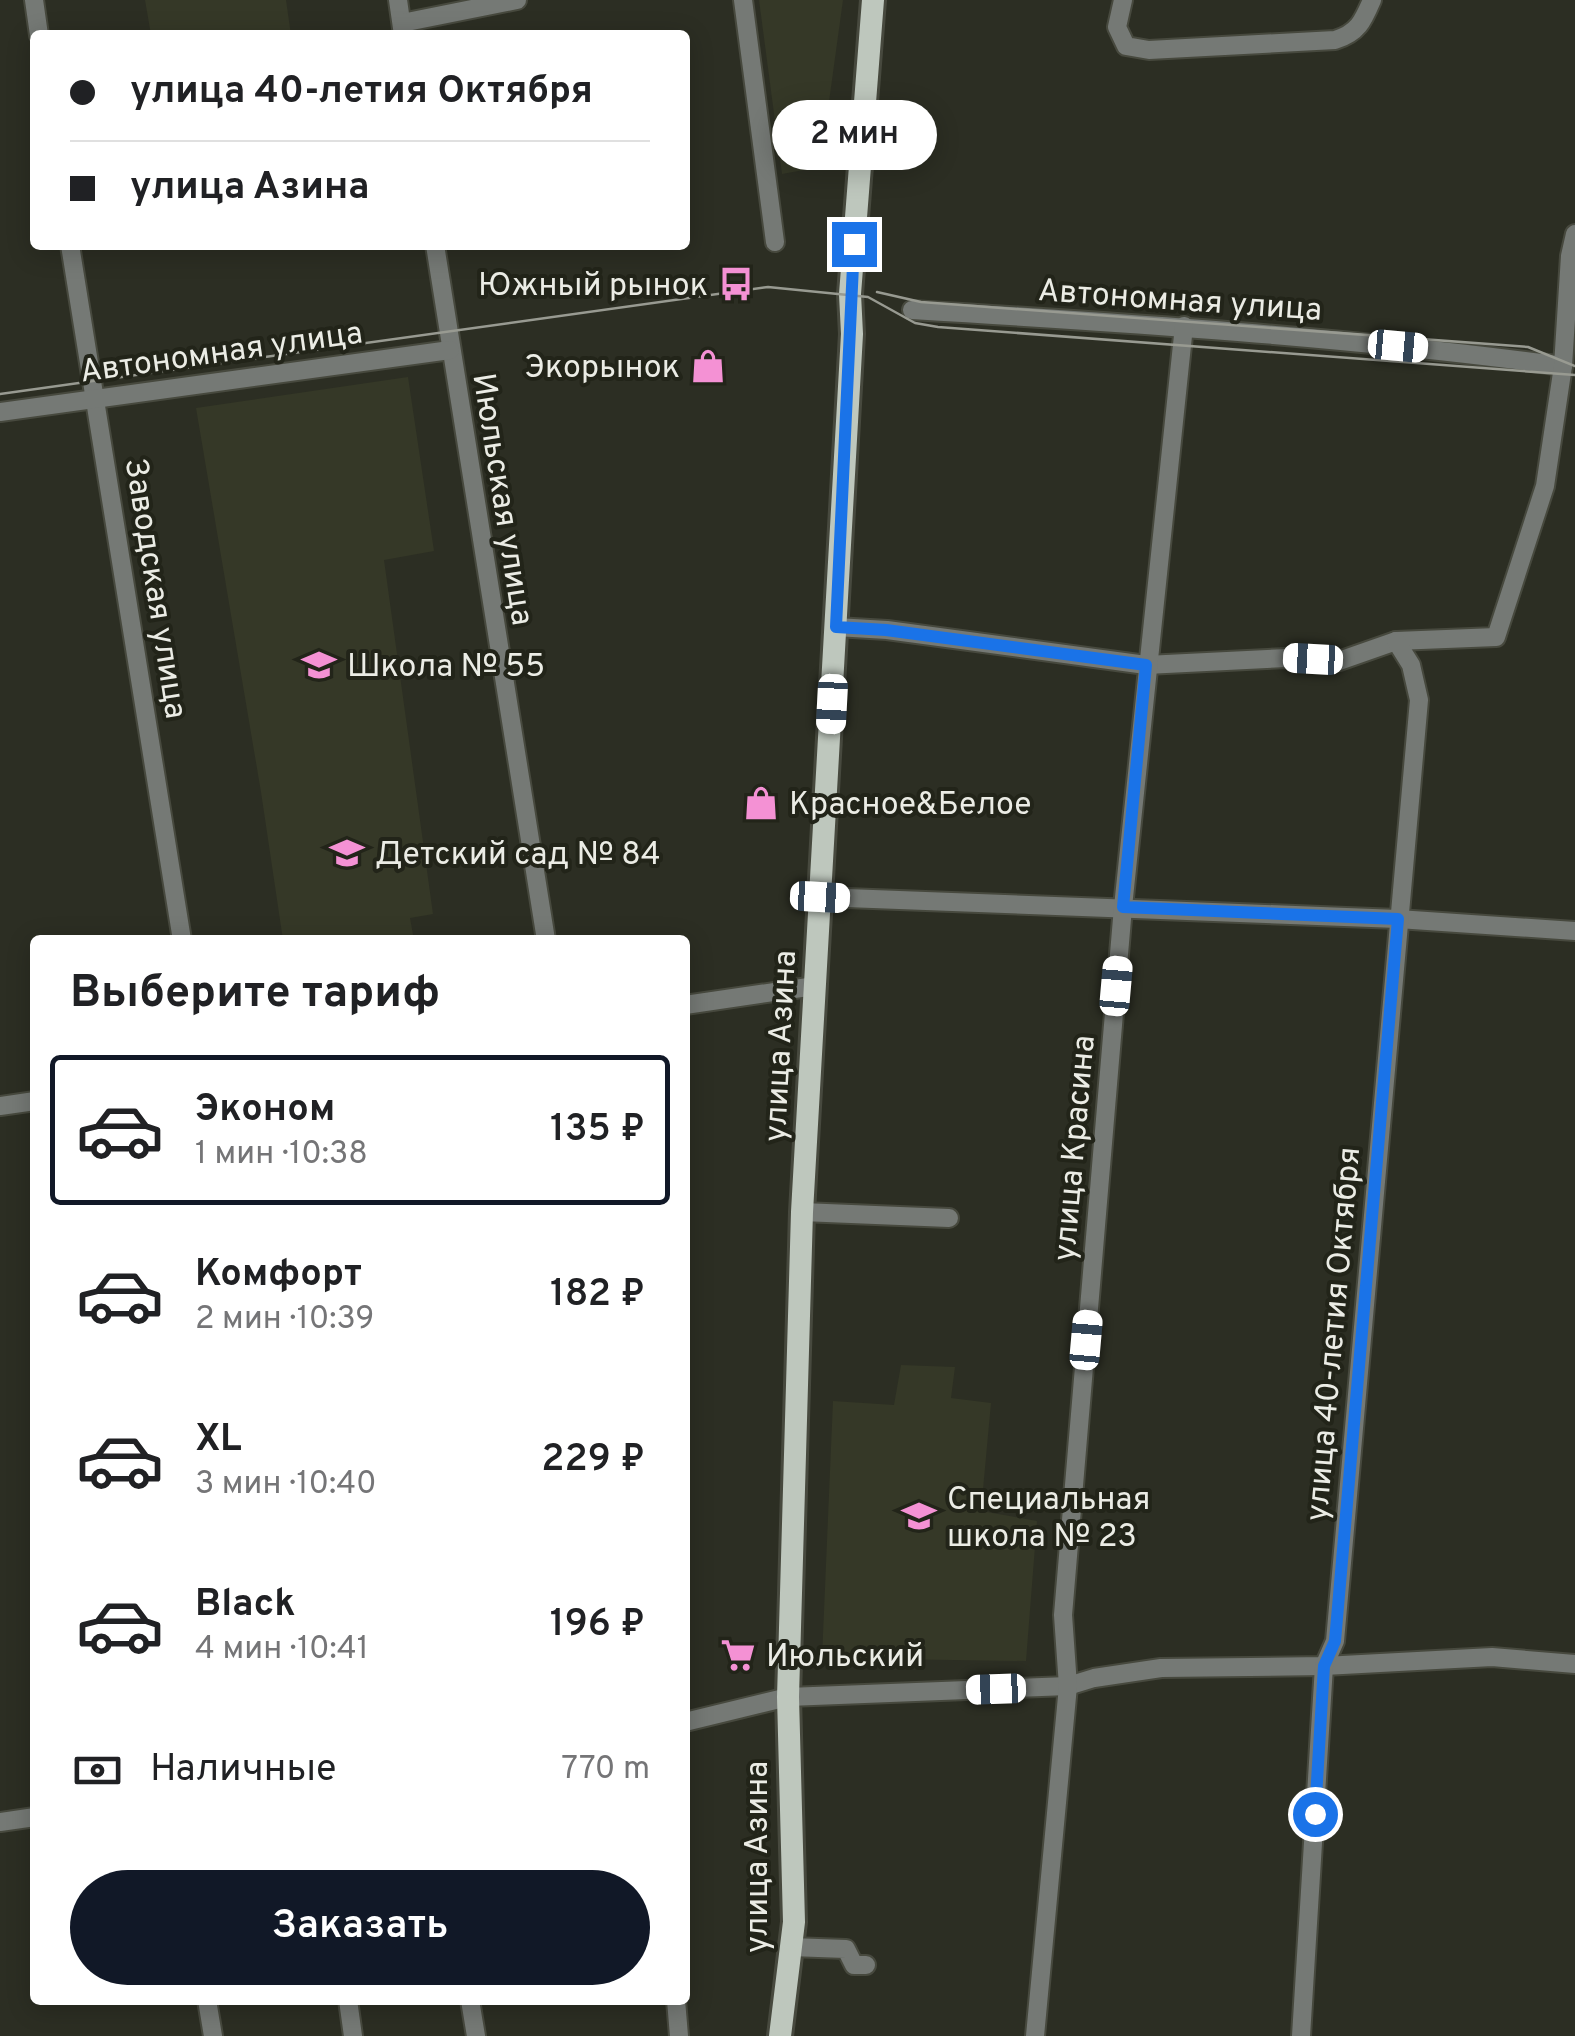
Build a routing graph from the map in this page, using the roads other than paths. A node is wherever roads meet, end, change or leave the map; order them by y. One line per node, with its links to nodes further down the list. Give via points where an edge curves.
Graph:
1 (34, 0): 9 (street)
2 (398, 0): 8 (street)
3 (518, 0): 8 (street)
4 (743, 0): 11 (street)
5 (873, 0): 21 (main road, улица Азина, via 850,294)
6 (1123, 0): 7 (street, via 1118,27 1126,46 1149,50 1335,40 1360,26)
7 (1372, 0)
8 (403, 29)
9 (38, 30)
10 (1575, 234): 16 (street)
11 (775, 242)
12 (71, 250): 19 (street, Заводская улица)
13 (435, 250): 17 (street, Июльская улица)
14 (912, 310): 15 (street, Автономная улица)
15 (1184, 326): 18 (street, Автономная улица); 23 (street, улица Красина)
16 (1569, 338): 18 (street)
17 (450, 350): 19 (street, Автономная улица); 29 (street, Июльская улица)
18 (1563, 366): 22 (street, via 1546,486 1496,637)
19 (96, 398): 20 (street, Автономная улица); 28 (street, Заводская улица)
20 (0, 412)
21 (836, 627): 23 (street); 24 (main road, улица Азина)
22 (1396, 641): 23 (street, via 1339,661); 26 (street, улица 40-летия Октября, via 1411,665 1419,700)
23 (1146, 665): 25 (street, улица Красина)
24 (820, 897): 25 (street); 30 (main road, улица Азина)
25 (1123, 907): 26 (street); 38 (street, улица Красина, via 1063,1615)
26 (1398, 919): 27 (street); 37 (street, улица 40-летия Октября, via 1335,1641)
27 (1575, 931)
28 (181, 935)
29 (545, 935)
30 (815, 986): 31 (street); 34 (main road, улица Азина)
31 (690, 1004)
32 (30, 1102): 33 (street)
33 (0, 1106)
34 (802, 1212): 35 (street); 39 (main road, улица Азина)
35 (949, 1218)
36 (1575, 1664): 37 (street, via 1492,1656)
37 (1324, 1666): 38 (street, via 1160,1668); 55 (street, улица 40-летия Октября)
38 (1068, 1686): 39 (street); 54 (street, улица Красина)
39 (788, 1697): 40 (street); 43 (main road, улица Азина)
40 (690, 1721)
41 (30, 1819): 42 (street)
42 (0, 1822)
43 (791, 1947): 44 (street, via 846,1949 854,1965); 53 (main road, улица Азина)
44 (866, 1965)
45 (208, 2005): 49 (street)
46 (349, 2005): 50 (street)
47 (471, 2005): 51 (street)
48 (676, 2005): 52 (street)
49 (213, 2036)
50 (353, 2036)
51 (476, 2036)
52 (678, 2036)
53 (780, 2036)
54 (1035, 2036)
55 (1300, 2036)

